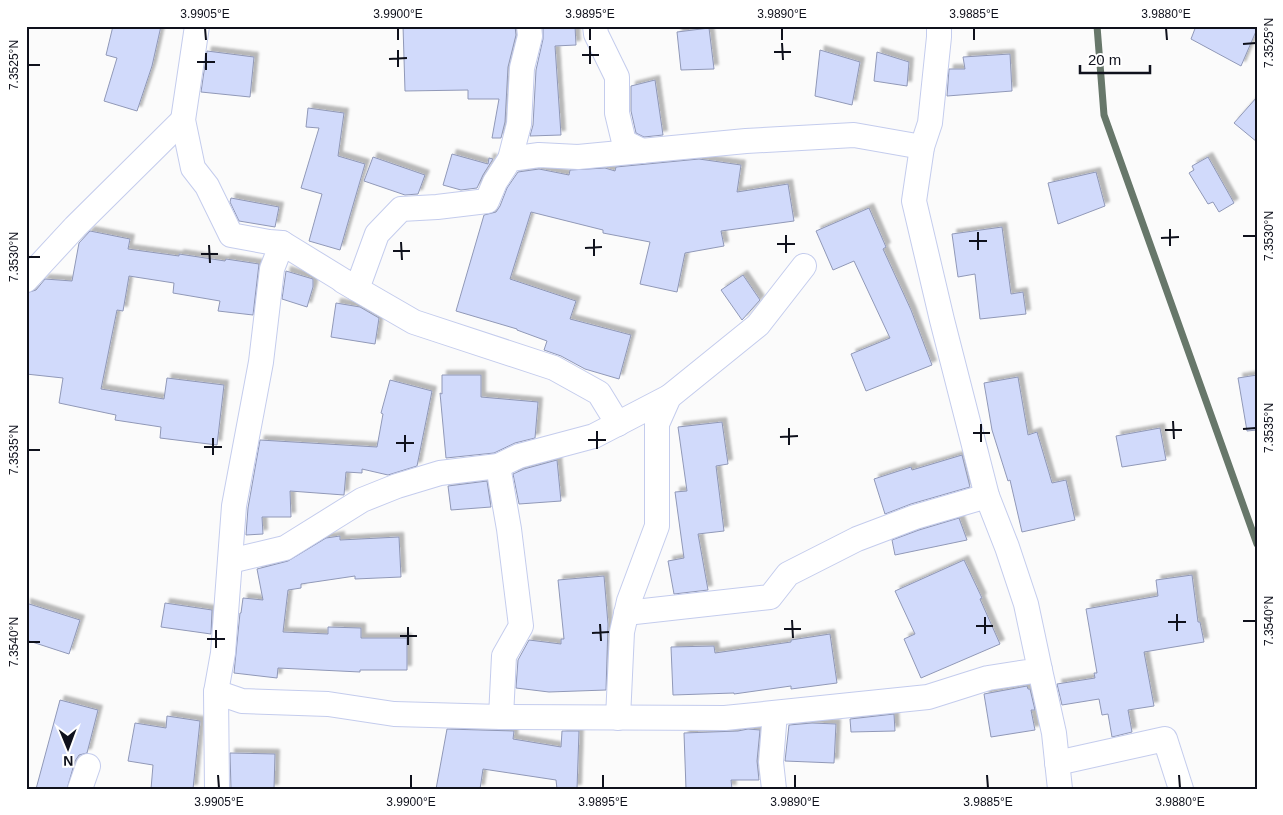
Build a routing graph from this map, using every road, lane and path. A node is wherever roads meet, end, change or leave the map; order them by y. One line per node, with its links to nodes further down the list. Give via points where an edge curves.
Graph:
1 (197, 26): 5 (street)
2 (529, 26): 8 (street, via 530,36 522,68 519,124)
3 (596, 26): 7 (street, via 596,34 617,77 617,113 624,142)
4 (939, 26): 6 (street, via 930,123)
5 (183, 120): 9 (street, via 193,168 207,186 231,235); 11 (street, via 75,226)
6 (922, 147): 7 (street, via 854,135); 16 (street, via 914,201)
7 (642, 151): 8 (street)
8 (510, 159): 12 (street, via 487,201 401,208 377,234)
9 (282, 242): 12 (street); 17 (street, via 272,269 261,362 234,506)
10 (804, 266): 13 (street, via 758,326)
11 (26, 280)
12 (357, 289): 14 (street, via 414,322 554,368 598,393)
13 (669, 398): 14 (street); 18 (street, via 657,424 657,526)
14 (618, 424): 15 (street, via 594,436 518,456)
15 (498, 466): 17 (street, via 440,473 397,486 362,500 285,548); 22 (street, via 522,626 504,656)
16 (987, 496): 18 (street, via 915,517 857,539 788,574 770,597); 19 (street, via 1026,604)
17 (230, 561): 20 (street, via 223,653)
18 (626, 614): 23 (street, via 622,632)
19 (1040, 670): 21 (street, via 988,678 928,697); 24 (street)
20 (216, 692): 22 (street, via 242,701 328,704 394,714); 27 (street)
21 (775, 712): 23 (street, via 725,718); 28 (street, via 771,762)
22 (501, 717): 23 (street)
23 (618, 718)
24 (1057, 763): 29 (street); 30 (street, via 1165,739)
25 (88, 766): 26 (street)
26 (80, 789)
27 (217, 789)
28 (774, 789)
29 (1060, 789)
30 (1181, 789)

